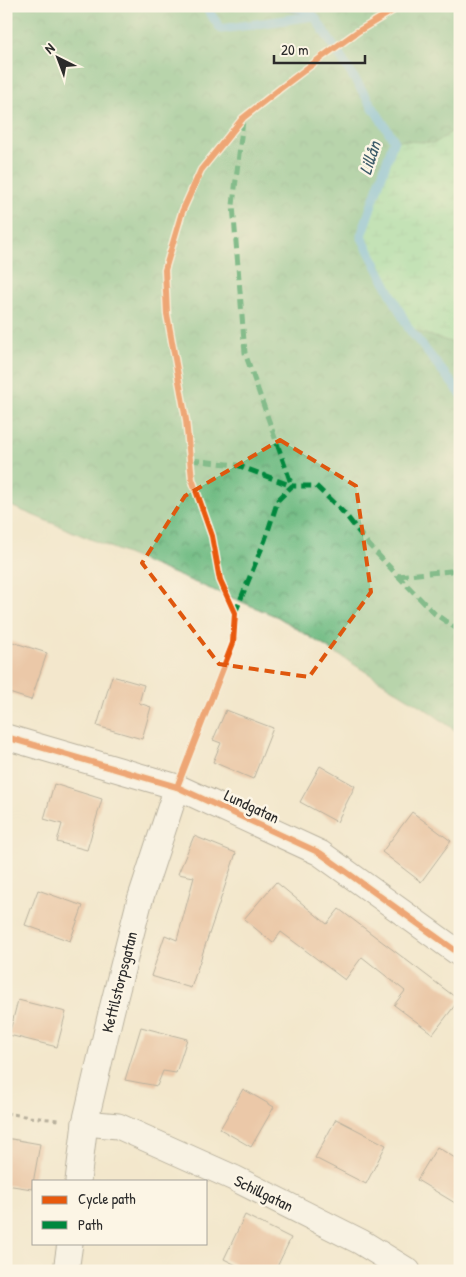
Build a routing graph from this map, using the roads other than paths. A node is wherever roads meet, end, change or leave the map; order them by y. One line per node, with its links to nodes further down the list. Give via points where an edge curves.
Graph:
1 (6, 737): 2 (street, Lundgatan)
2 (177, 787): 3 (street, Lundgatan, via 320,853); 4 (street, Kettilstorpsgatan, via 139,903)
3 (460, 954)
4 (85, 1123): 5 (street, Kettilstorpsgatan); 8 (street, Schillgatan, via 118,1126 234,1178 361,1242)
5 (78, 1180)
6 (70, 1244): 7 (street)
7 (66, 1271)
8 (408, 1271)

